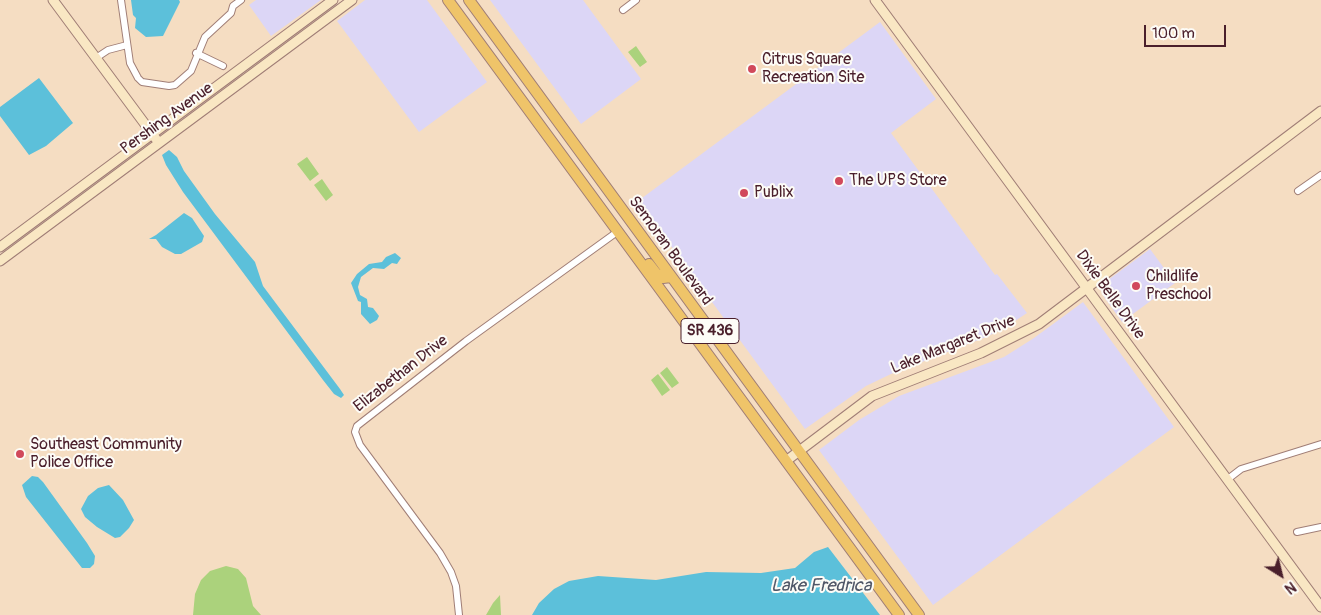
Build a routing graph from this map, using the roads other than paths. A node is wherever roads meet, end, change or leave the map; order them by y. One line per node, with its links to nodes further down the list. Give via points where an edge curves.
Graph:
1 (53, 0): 14 (street)
2 (121, 0): 12 (street)
3 (241, 0): 10 (street)
4 (333, 0): 19 (street, Pershing Avenue)
5 (352, 0): 21 (street, Pershing Avenue)
6 (448, 0): 16 (main road, Semoran Boulevard / SR 436)
7 (469, 0): 17 (main road, Semoran Boulevard / SR 436)
8 (636, 0): 11 (street)
9 (874, 0): 32 (street, Dixie Belle Drive)
10 (231, 3): 13 (street, via 231,13 205,37)
11 (623, 10)
12 (127, 45): 13 (street, via 130,63 138,78 155,85 169,86 184,78 191,71); 14 (street, via 108,50)
13 (196, 53): 15 (street)
14 (96, 58): 20 (street)
15 (223, 66)
16 (509, 83): 17 (main road, via 525,87); 24 (main road, Semoran Boulevard / SR 436)
17 (541, 99): 26 (main road, Semoran Boulevard / SR 436)
18 (1321, 111): 32 (street, Lake Margaret Drive)
19 (163, 127): 20 (street, Pershing Avenue); 21 (street)
20 (152, 135): 22 (street); 29 (street, Pershing Avenue)
21 (170, 136): 22 (street, Pershing Avenue)
22 (159, 144): 30 (street, Pershing Avenue)
23 (1321, 175): 25 (street)
24 (578, 178): 26 (main road, via 595,190); 27 (main road, Semoran Boulevard / SR 436)
25 (1298, 191)
26 (610, 194): 31 (main road, Semoran Boulevard / SR 436)
27 (617, 232): 28 (main road, Semoran Boulevard / SR 436); 42 (street, Elizabethan Drive, via 357,426 355,432 360,445 451,572)
28 (626, 244): 31 (main road, via 637,248 656,273 663,278); 35 (main road, Semoran Boulevard / SR 436)
29 (0, 247)
30 (0, 261)
31 (671, 278): 34 (main road, Semoran Boulevard / SR 436)
32 (1086, 288): 34 (street, Lake Margaret Drive, via 1039,324 1011,340 872,396); 36 (street, Dixie Belle Drive)
33 (1321, 444): 36 (street, via 1241,469)
34 (799, 450): 35 (street, Lake Margaret Drive); 41 (main road, Semoran Boulevard / SR 436)
35 (786, 461): 39 (main road, Semoran Boulevard / SR 436)
36 (1228, 479): 40 (street, Dixie Belle Drive)
37 (1321, 527): 38 (street)
38 (1297, 532)
39 (874, 582): 41 (main road, via 898,604); 43 (main road, Semoran Boulevard / SR 436)
40 (1321, 607)
41 (917, 612)
42 (459, 615)
43 (899, 615)

